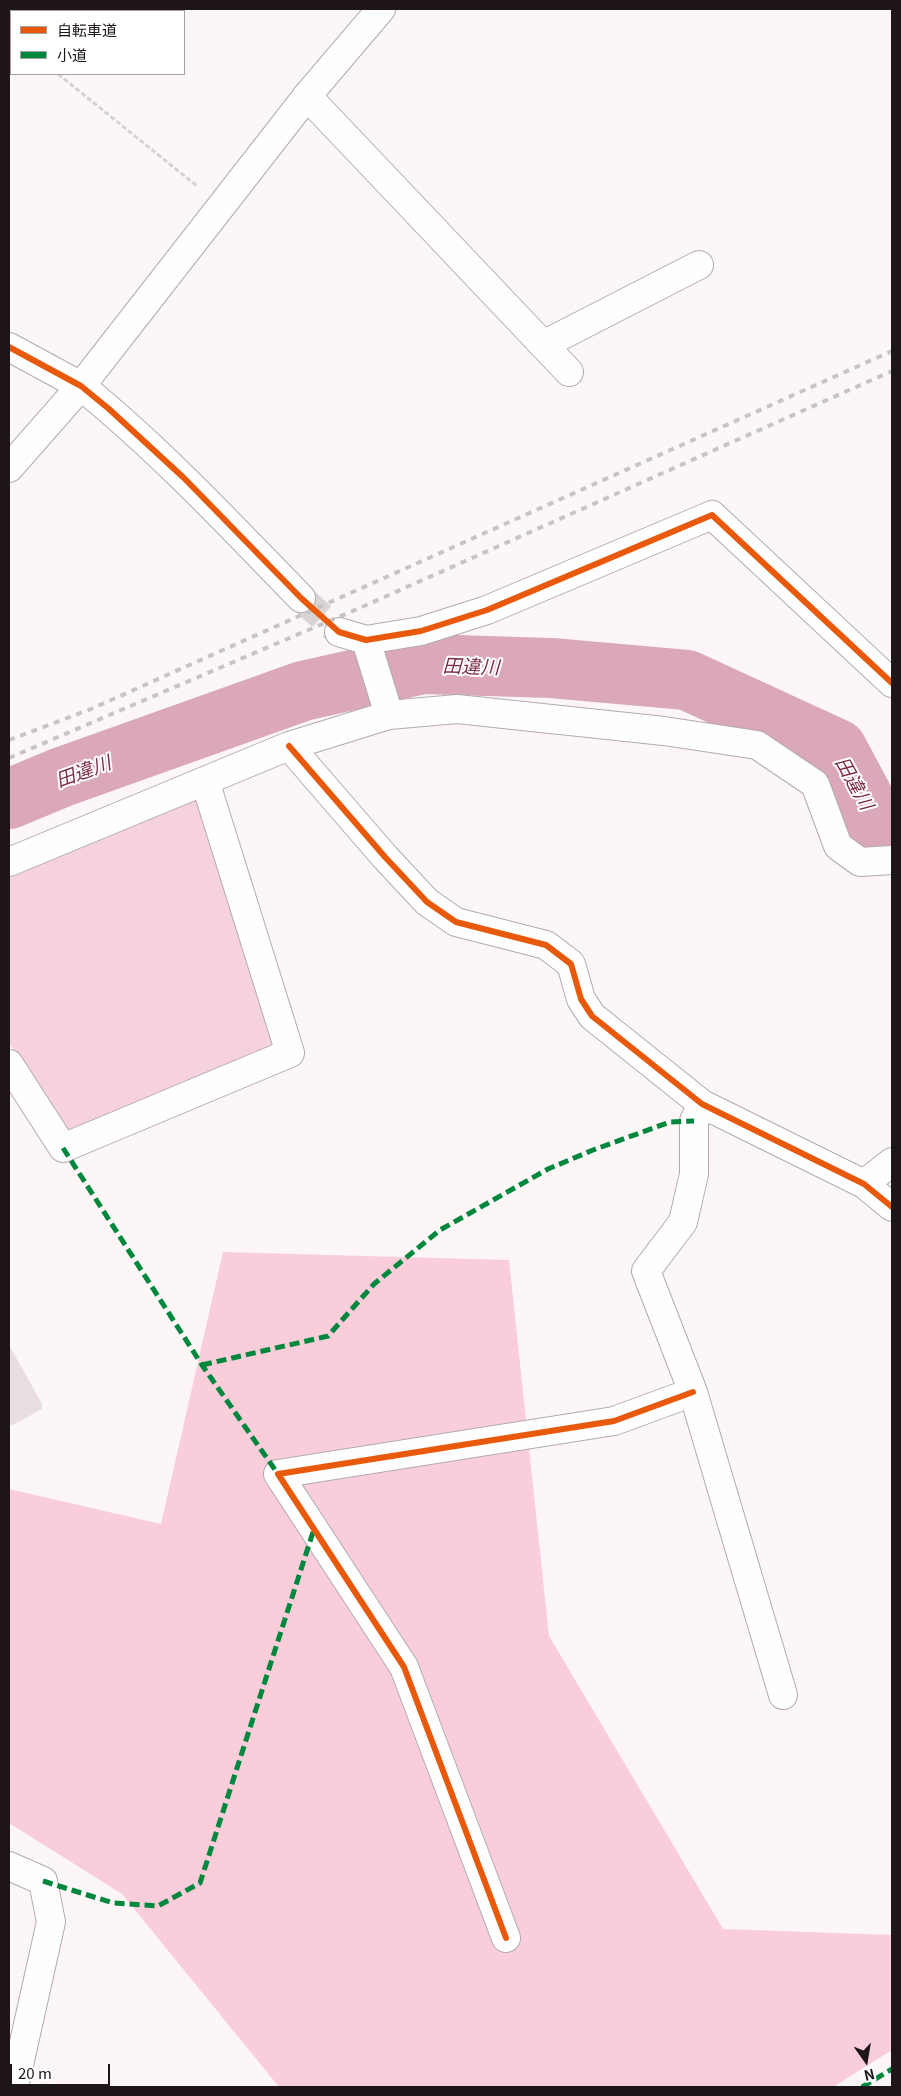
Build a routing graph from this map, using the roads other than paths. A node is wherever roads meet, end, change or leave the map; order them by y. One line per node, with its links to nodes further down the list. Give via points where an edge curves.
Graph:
1 (381, 9): 2 (street)
2 (307, 96): 4 (street); 7 (street)
3 (699, 265): 4 (street)
4 (543, 345): 6 (street)
5 (9, 347): 7 (street)
6 (569, 372)
7 (81, 386): 8 (street); 9 (street, via 184,478)
8 (9, 468)
9 (301, 598)
10 (339, 632): 11 (street)
11 (366, 640): 12 (street, via 421,631 487,610 712,515); 13 (street)
12 (892, 683)
13 (389, 715): 14 (street); 16 (street, via 456,709 664,731 757,745 815,784 838,846 860,862)
14 (289, 746): 15 (street); 19 (street, via 384,857 428,902 456,922 546,946 571,964 581,999 592,1016)
15 (204, 781): 17 (street); 18 (street, via 290,1053 63,1148)
16 (892, 860)
17 (9, 862)
18 (9, 1064)
19 (702, 1104): 21 (street); 23 (street, via 694,1121 694,1174 683,1222 646,1271)
20 (892, 1162): 21 (street)
21 (864, 1184): 22 (street)
22 (892, 1207)
23 (693, 1392): 24 (street); 26 (street, via 614,1421 278,1474 404,1667)
24 (783, 1694)
25 (9, 1866): 27 (street, via 43,1881 51,1922)
26 (506, 1938)
27 (14, 2087)

